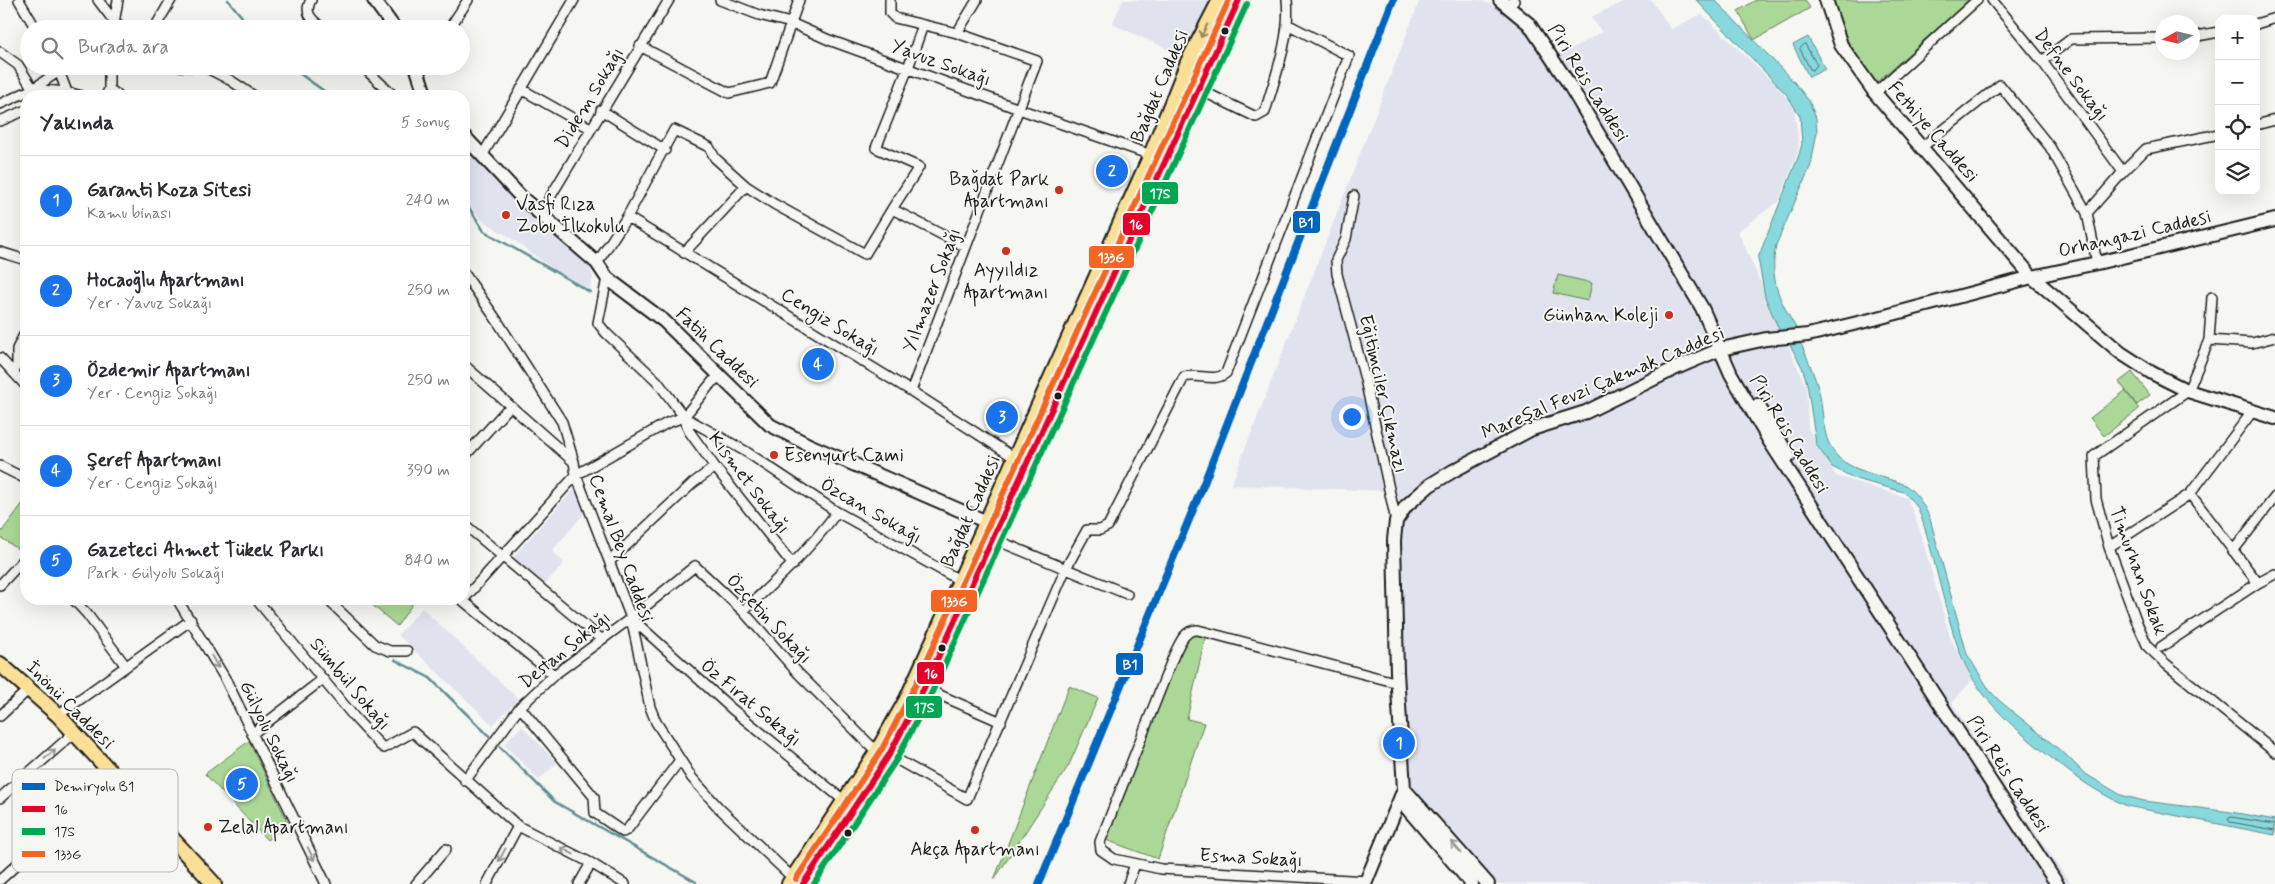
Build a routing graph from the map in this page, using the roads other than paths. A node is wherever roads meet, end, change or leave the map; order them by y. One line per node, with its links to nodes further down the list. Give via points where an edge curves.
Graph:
1 (19, 0): 23 (street)
2 (98, 0): 24 (street)
3 (118, 0): 25 (street)
4 (171, 0): 26 (street)
5 (311, 0): 27 (street, via 307,6 308,15)
6 (374, 0): 28 (main road)
7 (468, 0): 29 (street)
8 (574, 0): 53 (street)
9 (669, 0): 38 (street, Didem Sokağı)
10 (720, 0): 30 (street, Yavuz Sokağı)
11 (799, 0): 30 (street)
12 (890, 0): 33 (street, via 890,13 895,18)
13 (977, 0): 34 (street)
14 (1220, 0): 41 (main road, Bağdat Caddesi, one-way to 41)
15 (1239, 0): 44 (main road, Bağdat Caddesi)
16 (1287, 0): 32 (street)
17 (1500, 0): 101 (main road, Piri Reis Caddesi, via 1529,24 1546,47)
18 (1513, 0): 101 (main road, Piri Reis Caddesi, via 1534,19 1564,60 1705,300)
19 (1826, 0): 61 (main road, Fethiye Caddesi, via 1841,45)
20 (1977, 0): 61 (street)
21 (1992, 0): 40 (street, Defne Sokağı)
22 (2275, 18): 31 (street)
23 (31, 20)
24 (110, 20)
25 (114, 20)
26 (159, 20)
27 (313, 20)
28 (388, 20)
29 (455, 20)
30 (791, 23): 38 (street, via 770,82 729,92); 43 (street, Yavuz Sokağı)
31 (2260, 23)
32 (1287, 24): 54 (street, via 1277,71 1260,117); 136 (street, via 1349,56 1236,350 1221,377 1184,378 1108,526 1087,530)
33 (923, 25): 34 (street); 43 (street)
34 (956, 33): 65 (street, Yılmazer Sokağı, via 1037,61)
35 (2215, 33): 36 (street)
36 (2200, 36)
37 (2155, 38): 40 (street, via 2071,39)
38 (640, 46): 67 (street, Didem Sokağı)
39 (0, 52): 42 (street)
40 (2042, 61): 80 (street, Defne Sokağı)
41 (1188, 62): 44 (main road, via 1187,72 1191,77); 64 (main road, Bağdat Caddesi)
42 (20, 68)
43 (908, 68): 65 (street, Yavuz Sokağı); 83 (street, via 876,148 919,167)
44 (1205, 74): 54 (main road, Bağdat Caddesi)
45 (24, 75): 52 (street)
46 (52, 75): 52 (street)
47 (63, 75): 56 (street)
48 (108, 75): 57 (street)
49 (220, 75): 58 (street)
50 (372, 75): 59 (street)
51 (419, 75): 60 (main road)
52 (33, 89): 55 (street)
53 (520, 89): 73 (street); 79 (street)
54 (1198, 89): 69 (main road, Bağdat Caddesi)
55 (44, 90)
56 (66, 90)
57 (107, 90)
58 (245, 90)
59 (388, 90)
60 (423, 90)
61 (1875, 94): 76 (main road, Fethiye Caddesi)
62 (20, 95): 63 (street)
63 (0, 104)
64 (1171, 105): 69 (main road, via 1175,100 1185,103); 78 (main road, Bağdat Caddesi)
65 (1019, 109): 78 (street, Yavuz Sokağı); 88 (street, Yılmazer Sokağı)
66 (0, 110): 70 (street)
67 (602, 110): 73 (street, Didem Sokağı); 77 (street)
68 (20, 112): 70 (street)
69 (1186, 118): 129 (main road, Bağdat Caddesi)
70 (2, 120)
71 (2275, 120): 72 (street)
72 (2260, 124)
73 (590, 128): 85 (street, Didem Sokağı)
74 (2215, 135): 80 (street, via 2146,149)
75 (470, 143): 79 (main road, Fatih Caddesi)
76 (1922, 147): 84 (street, via 2000,85 2050,147); 94 (main road, Fethiye Caddesi)
77 (664, 150): 81 (street, via 674,130 708,147 715,158); 86 (street)
78 (1151, 155): 117 (main road, Bağdat Caddesi)
79 (482, 156): 85 (main road, Fatih Caddesi)
80 (2123, 172): 84 (street)
81 (746, 186): 83 (street, via 865,254); 90 (street)
82 (1354, 196): 126 (street, Eğitimciler Çıkmazı, via 1346,239 1336,260 1337,274 1365,379)
83 (892, 209): 88 (street)
84 (2087, 213): 93 (street)
85 (540, 214): 92 (main road, Fatih Caddesi)
86 (626, 217): 90 (street, Cengiz Sokağı); 92 (street)
87 (2275, 220): 93 (main road, Orhangazi Caddesi)
88 (966, 247): 108 (street, Yılmazer Sokağı)
89 (0, 252): 91 (street)
90 (684, 253): 108 (street, Cengiz Sokağı)
91 (20, 258)
92 (597, 263): 95 (main road, Fatih Caddesi)
93 (2097, 263): 94 (main road, Orhangazi Caddesi)
94 (2032, 277): 101 (main road, Mareşal Fevzi Çakmak Caddesi, via 1882,317); 109 (main road, Fethiye Caddesi, via 2121,353)
95 (607, 278): 107 (main road, Fatih Caddesi, via 664,321); 112 (street, Özcan Sokağı, via 598,323 657,381)
96 (470, 282): 118 (street, via 562,422)
97 (2212, 297): 99 (street)
98 (2275, 337): 99 (street, via 2252,343)
99 (2209, 340): 109 (street)
100 (20, 343): 104 (street)
101 (1724, 348): 126 (main road, Mareşal Fevzi Çakmak Caddesi, via 1586,412 1532,429 1504,442 1430,485 1406,506); 195 (main road, Piri Reis Caddesi, via 1731,374 1770,442); 196 (main road, Piri Reis Caddesi, via 1934,688)
102 (0, 358): 104 (street)
103 (20, 365): 104 (street)
104 (16, 368): 106 (street)
105 (470, 370): 110 (street, Cemal Bey Caddesi)
106 (20, 375)
107 (719, 377): 112 (street); 127 (main road, Fatih Caddesi, via 774,428)
108 (911, 391): 117 (street, Cengiz Sokağı)
109 (2188, 391): 111 (main road, Fethiye Caddesi); 130 (street, Timurhan Sokak, via 2094,456 2096,499)
110 (510, 406): 116 (street); 118 (street, Cemal Bey Caddesi)
111 (2252, 412): 113 (main road, Fethiye Caddesi); 123 (street)
112 (684, 417): 114 (street, Özcan Sokağı); 115 (street, Kısmet Sokağı); 122 (street)
113 (2275, 418)
114 (712, 432): 115 (street); 125 (street, Özcan Sokağı)
115 (700, 446): 120 (street, Kısmet Sokağı)
116 (470, 449)
117 (1015, 458): 127 (main road, Bağdat Caddesi)
118 (574, 462): 122 (street, Cemal Bey Caddesi)
119 (0, 466): 121 (street)
120 (715, 467): 133 (street, via 693,483); 135 (street, Kısmet Sokağı)
121 (20, 475)
122 (576, 475): 132 (street); 133 (street, Cemal Bey Caddesi)
123 (2190, 494): 130 (street); 131 (street)
124 (2275, 497): 131 (street)
125 (837, 512): 135 (street); 138 (street, Özcan Sokağı)
126 (1396, 521): 158 (main road)
127 (988, 522): 138 (main road, Bağdat Caddesi)
128 (470, 529): 132 (street)
129 (991, 538): 136 (street); 159 (main road, Bağdat Caddesi)
130 (2109, 547): 167 (street, Timurhan Sokak, via 2148,647)
131 (2232, 551): 139 (street)
132 (503, 557): 141 (street); 151 (street)
133 (610, 561): 149 (street, Cemal Bey Caddesi)
134 (20, 565): 140 (street)
135 (793, 566): 148 (street)
136 (1066, 568): 142 (street); 164 (street)
137 (2275, 574): 139 (street)
138 (961, 581): 168 (main road, Bağdat Caddesi)
139 (2258, 584): 152 (street)
140 (0, 585)
141 (470, 592)
142 (1127, 594)
143 (79, 605): 155 (street)
144 (181, 605): 150 (street, Gülyolu Sokağı)
145 (261, 605): 157 (street, Sümbül Sokağı)
146 (333, 605): 153 (street, via 375,645 390,651)
147 (468, 605): 156 (street)
148 (743, 611): 149 (street, Özçetin Sokağı, via 695,566); 168 (street, Özçetin Sokağı, via 798,673)
149 (631, 618): 151 (street, Destan Sokağı); 169 (street, Cemal Bey Caddesi, via 650,707); 176 (street, Öz Fırat Sokağı, via 725,703)
150 (191, 620): 155 (street); 166 (street, Gülyolu Sokağı, one-way to 166, via 226,680)
151 (601, 639): 156 (street, Destan Sokağı)
152 (2161, 647)
153 (407, 651)
154 (0, 664): 160 (main road, İnönü Caddesi)
155 (125, 665): 163 (street)
156 (554, 676): 161 (street, Destan Sokağı)
157 (323, 679): 166 (street); 172 (street, Sümbül Sokağı, via 384,748 413,732)
158 (1398, 683): 174 (main road); 181 (street, Esma Sokağı, via 1207,633 1189,632 1182,638 1174,655 1100,842 1101,850 1106,854)
159 (924, 688): 164 (street); 168 (main road, Bağdat Caddesi)
160 (29, 689): 162 (street); 163 (main road, İnönü Caddesi)
161 (520, 708): 169 (street, via 594,797 595,814 623,832); 172 (street, Destan Sokağı)
162 (0, 716)
163 (58, 716): 165 (main road, İnönü Caddesi)
164 (1001, 722): 168 (street, Özçetin Sokağı, via 967,799)
165 (74, 733): 170 (street, one-way to 165); 171 (main road, İnönü Caddesi)
166 (252, 734): 187 (street, Gülyolu Sokağı, one-way to 187)
167 (2275, 752)
168 (883, 754): 176 (main road, Bağdat Caddesi)
169 (680, 760): 185 (street, Cemal Bey Caddesi, via 719,808)
170 (33, 769)
171 (107, 769)
172 (465, 781): 177 (street, Sümbül Sokağı)
173 (12, 787): 175 (street, one-way to 173)
174 (1402, 795): 184 (main road); 193 (main road); 194 (main road, one-way to 174)
175 (0, 798)
176 (849, 805): 185 (main road, Bağdat Caddesi)
177 (518, 826): 180 (street, Sümbül Sokağı, one-way to 177); 189 (street, one-way to 189)
178 (178, 845): 186 (main road, İnönü Caddesi)
179 (446, 849): 188 (street)
180 (591, 863): 190 (street); 191 (street, Sümbül Sokağı)
181 (1135, 864): 184 (street, Esma Sokağı, via 1161,870); 192 (street)
182 (12, 869): 183 (street)
183 (0, 880)
184 (1366, 882)
185 (796, 883)
186 (214, 884)
187 (326, 884)
188 (416, 884)
189 (487, 884)
190 (579, 884)
191 (625, 884)
192 (1128, 884)
193 (1472, 884)
194 (1488, 884)
195 (2057, 884)
196 (2067, 884)

